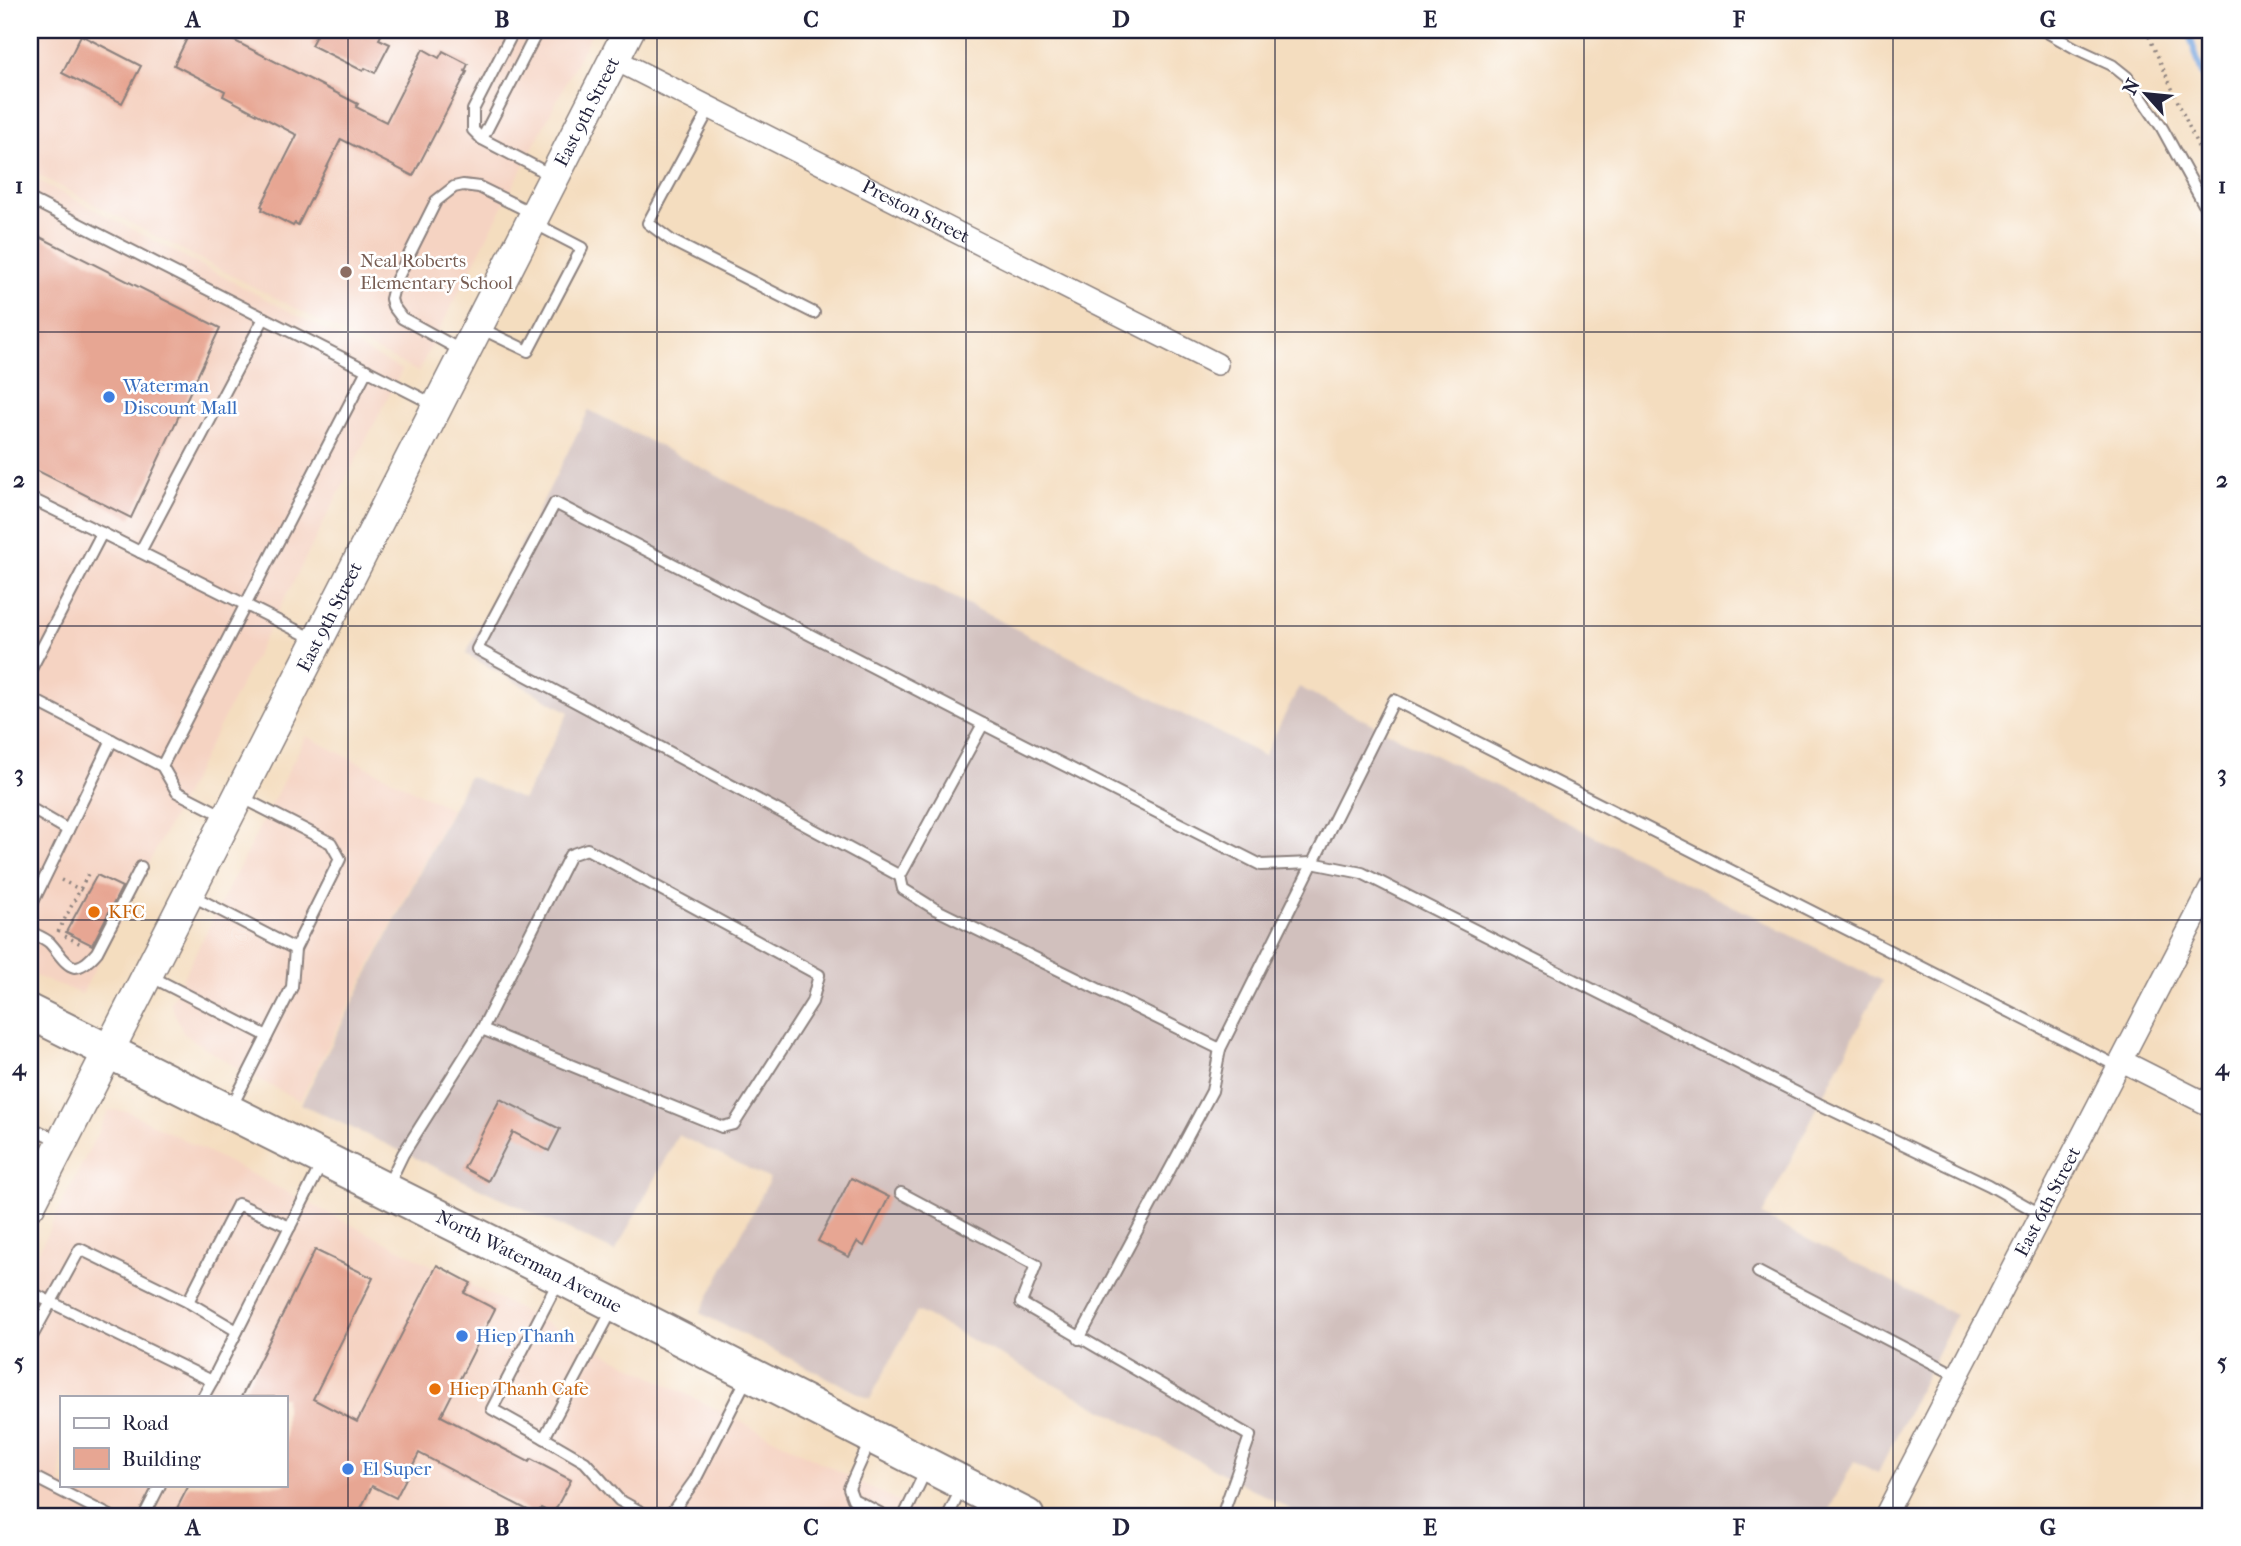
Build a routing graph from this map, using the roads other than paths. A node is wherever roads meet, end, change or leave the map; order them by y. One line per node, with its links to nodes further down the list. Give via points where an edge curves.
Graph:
1 (514, 30): 7 (lane, via 473,110 473,130)
2 (538, 30): 7 (lane)
3 (629, 30): 5 (street, East 9th Street)
4 (2043, 30): 10 (lane, via 2127,77 2162,128)
5 (614, 59): 6 (street, Preston Street); 8 (street, East 9th Street)
6 (710, 108): 12 (lane, via 648,223 672,241); 15 (street, Preston Street)
7 (482, 139): 8 (lane)
8 (554, 177): 11 (street, East 9th Street)
9 (30, 199): 13 (lane)
10 (2211, 217)
11 (533, 218): 14 (street, East 9th Street); 14 (lane, via 582,248 528,351); 14 (lane, via 479,187 454,187 436,201 391,299 402,318)
12 (814, 313)
13 (264, 318): 16 (lane); 20 (lane)
14 (471, 339): 17 (street, East 9th Street)
15 (1217, 364)
16 (366, 370): 17 (lane); 21 (lane)
17 (438, 406): 22 (street, East 9th Street)
18 (30, 498): 19 (lane)
19 (102, 533): 20 (lane); 23 (lane)
20 (140, 552): 21 (lane)
21 (245, 604): 22 (lane); 27 (lane)
22 (318, 641): 28 (street, East 9th Street)
23 (30, 671)
24 (30, 698): 26 (lane)
25 (983, 724): 31 (lane, via 1261,865); 33 (lane); 33 (lane, via 555,503 477,649)
26 (111, 740): 27 (lane); 30 (lane)
27 (162, 766): 28 (lane, via 177,792)
28 (234, 807): 35 (street, East 9th Street); 38 (lane, via 331,843 340,859)
29 (30, 808): 30 (lane)
30 (68, 830): 36 (lane)
31 (1312, 863): 43 (lane); 45 (lane, via 1394,700); 54 (lane, via 1362,873)
32 (141, 867): 37 (lane, via 87,963 75,967 62,961 48,941)
33 (900, 876): 43 (lane, via 903,889 934,909)
34 (2211, 887): 45 (street, East 6th Street)
35 (190, 894): 38 (lane); 39 (street, East 9th Street)
36 (30, 908)
37 (30, 932)
38 (295, 949): 42 (lane, via 292,987)
39 (148, 975): 42 (lane); 44 (street, East 9th Street)
40 (30, 1012): 44 (main road, North Waterman Avenue)
41 (482, 1029): 41 (lane, via 570,855 587,849 819,975 812,1002 734,1124 722,1127); 51 (lane)
42 (267, 1036): 47 (lane)
43 (1220, 1049): 63 (lane, via 1212,1091)
44 (109, 1051): 47 (main road, North Waterman Avenue); 49 (street, East 9th Street)
45 (2120, 1064): 46 (street); 54 (street, East 6th Street)
46 (2211, 1106)
47 (229, 1111): 50 (main road, North Waterman Avenue)
48 (30, 1127): 49 (lane)
49 (62, 1143): 53 (street, East 9th Street)
50 (324, 1158): 51 (main road, North Waterman Avenue); 55 (lane)
51 (386, 1189): 57 (main road, North Waterman Avenue)
52 (901, 1192): 63 (lane, via 1036,1265 1021,1303)
53 (30, 1205)
54 (2042, 1215): 66 (street, East 6th Street)
55 (290, 1227): 60 (lane, via 238,1204); 62 (lane)
56 (1758, 1272): 66 (lane)
57 (560, 1277): 61 (main road, North Waterman Avenue); 70 (lane, via 492,1409)
58 (30, 1292): 59 (lane)
59 (51, 1302): 60 (lane, via 80,1249); 64 (lane); 67 (lane)
60 (188, 1302): 62 (lane)
61 (615, 1305): 65 (main road, North Waterman Avenue); 70 (lane)
62 (237, 1331): 67 (lane)
63 (1079, 1339): 83 (lane, via 1250,1436)
64 (30, 1340)
65 (749, 1374): 69 (main road, North Waterman Avenue); 78 (lane, via 695,1480 672,1511)
66 (1958, 1376): 84 (street, East 6th Street)
67 (212, 1381): 68 (lane)
68 (204, 1396)
69 (872, 1437): 71 (main road, North Waterman Avenue); 79 (lane, via 849,1489 853,1499)
70 (544, 1438): 77 (lane, via 585,1462 619,1500)
71 (929, 1466): 73 (main road, North Waterman Avenue); 80 (lane)
72 (30, 1475): 75 (lane)
73 (964, 1484): 81 (lane); 82 (main road, North Waterman Avenue)
74 (159, 1486): 76 (lane)
75 (110, 1516)
76 (144, 1516)
77 (648, 1516)
78 (662, 1516)
79 (886, 1516)
80 (904, 1516)
81 (948, 1516)
82 (1027, 1516)
83 (1223, 1516)
84 (1885, 1516)

